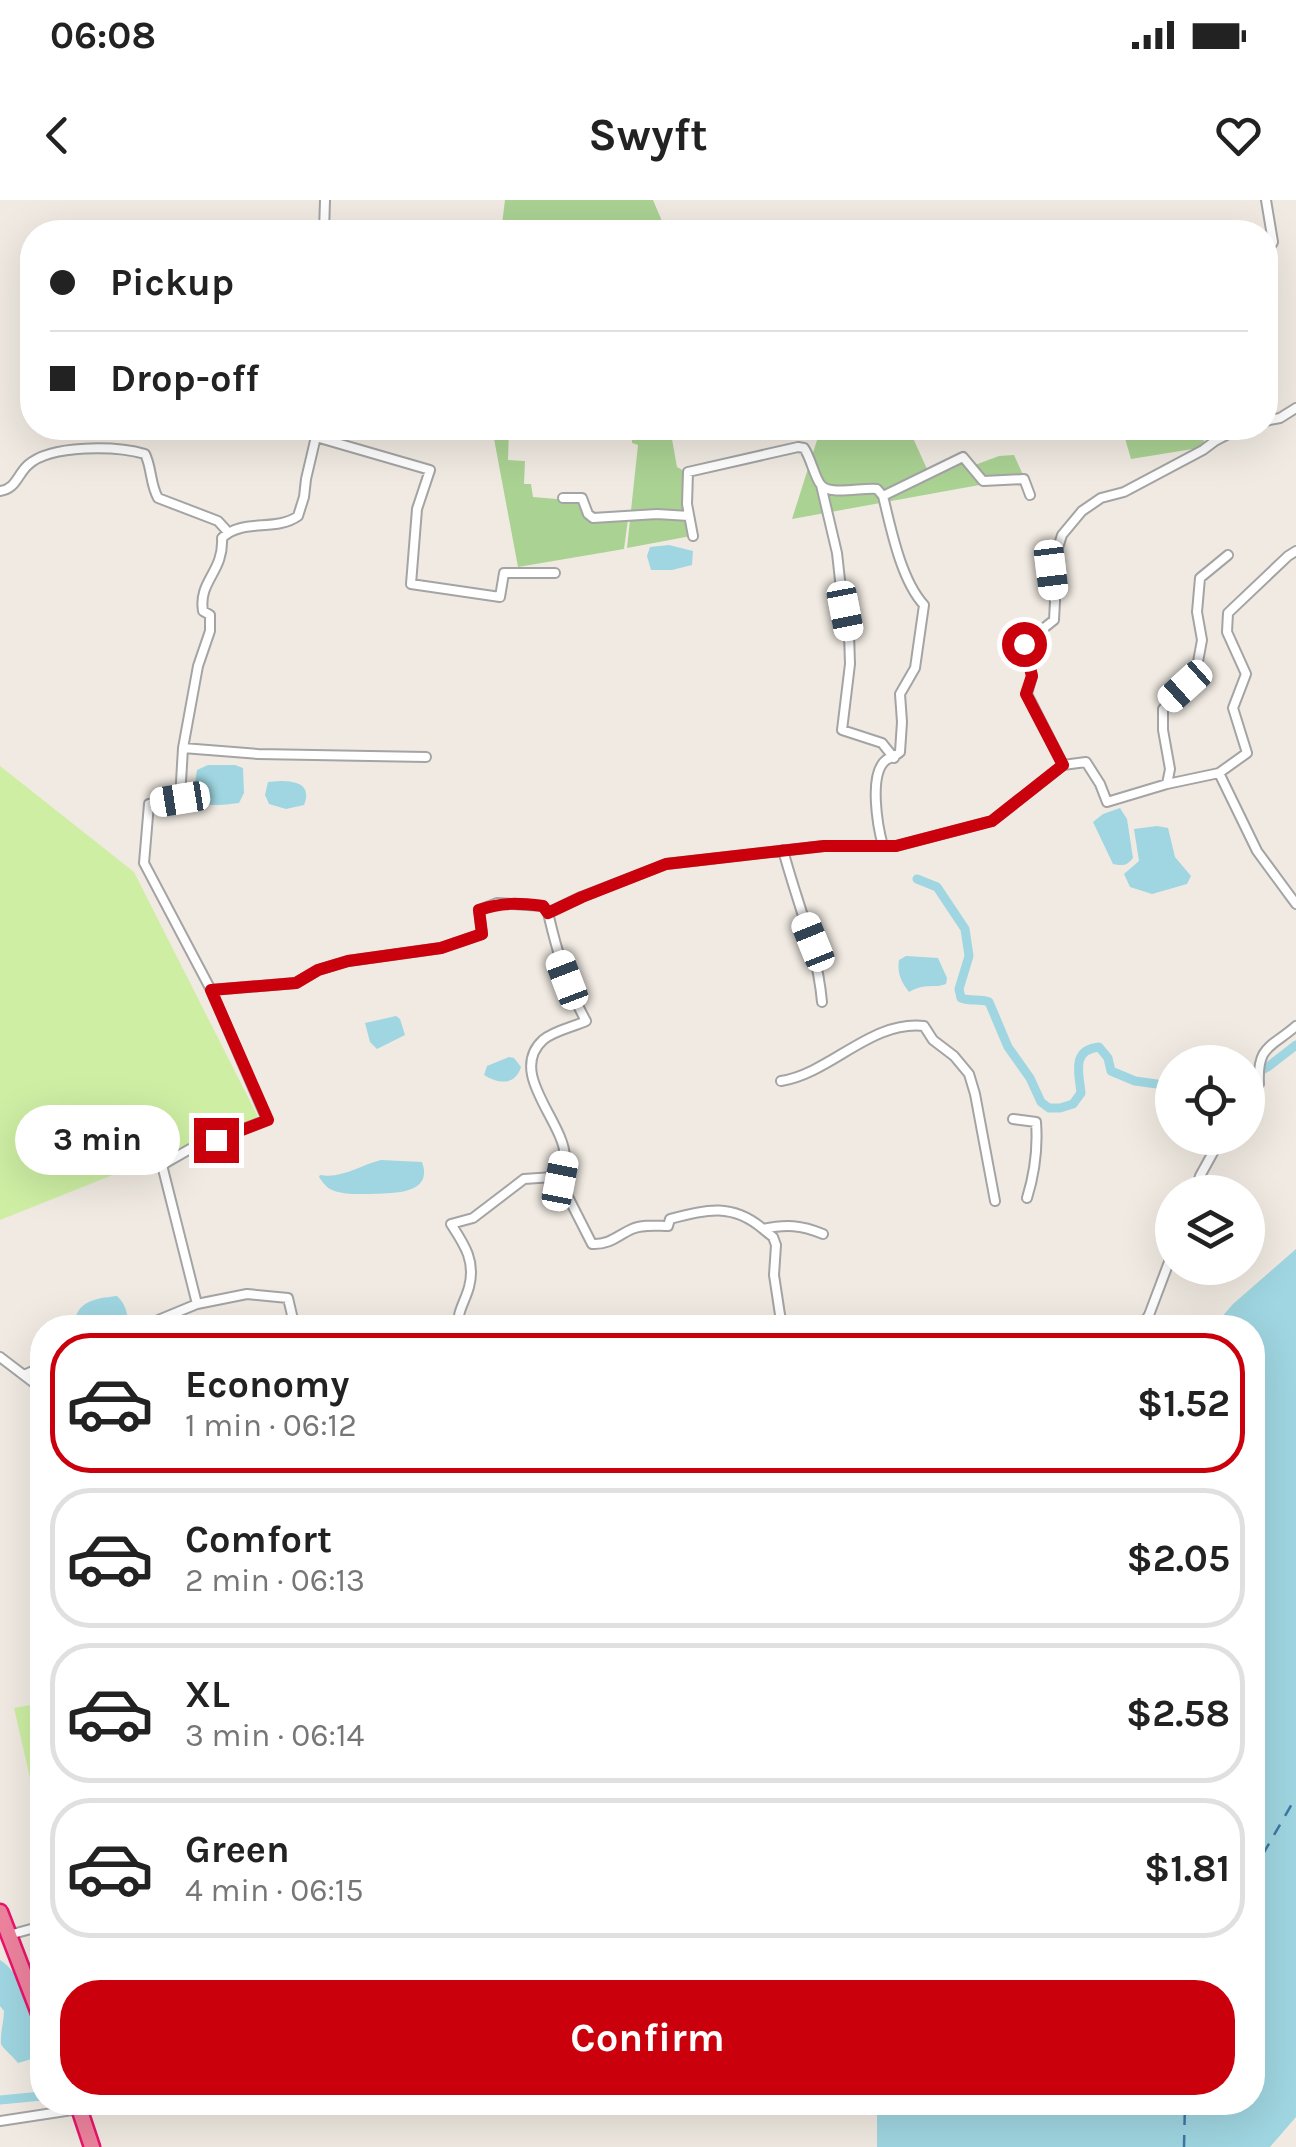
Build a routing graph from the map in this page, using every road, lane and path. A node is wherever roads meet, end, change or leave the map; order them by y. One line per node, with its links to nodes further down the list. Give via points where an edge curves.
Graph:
1 (315, 440): 10 (street, via 298,516)
2 (341, 440): 14 (street, via 430,470 417,509 412,584 500,597 504,574)
3 (1217, 440): 18 (street, via 1101,498 1062,535 1051,570 1054,620 1024,644 1032,676 1026,694)
4 (821, 485): 7 (street, via 876,488); 9 (street, via 804,448 778,450 688,472); 17 (street, via 849,632 842,730 882,743)
5 (0, 491): 10 (street, via 50,453 130,450 145,454 158,498)
6 (1030, 495): 7 (street, via 1024,479 984,481 963,457)
7 (883, 496): 17 (street, via 910,586 924,605 915,668 900,694 900,752)
8 (563, 498): 9 (street, via 582,498 593,518)
9 (689, 516): 11 (street)
10 (228, 532): 15 (street, via 201,602 210,631)
11 (693, 536)
12 (1296, 551): 19 (street, via 1228,612 1227,632 1246,674 1233,708 1247,753)
13 (1228, 555): 20 (street, via 1200,578 1197,668 1163,709)
14 (555, 573)
15 (183, 748): 16 (street); 25 (street, via 180,799 149,804 144,862)
16 (426, 757)
17 (894, 758): 21 (street, via 882,766 876,794)
18 (1063, 765): 20 (street, via 1086,762 1107,802); 21 (street, via 992,821)
19 (1219, 772): 20 (street); 23 (street, via 1256,851)
20 (1167, 784)
21 (883, 846): 22 (street)
22 (783, 850): 24 (street, via 666,864); 26 (street, via 813,942)
23 (1296, 904)
24 (548, 913): 25 (street, via 543,906 497,903 479,910 482,934 441,948 348,961 296,983); 31 (street, via 586,1021 546,1037 531,1062 565,1156)
25 (211, 990): 37 (street, via 268,1120 162,1165)
26 (822, 1002)
27 (1296, 1026): 28 (street)
28 (1265, 1052)
29 (781, 1080): 33 (street, via 798,1078 889,1030 924,1026 969,1074)
30 (1012, 1120): 32 (street, via 1036,1122)
31 (560, 1181): 34 (street, via 592,1244 641,1226 668,1226 670,1219 703,1210 750,1218); 40 (street, via 524,1179 473,1218 450,1224 472,1266)
32 (1028, 1198)
33 (996, 1202)
34 (764, 1229): 35 (street, via 803,1226); 41 (street, via 776,1245)
35 (823, 1234)
36 (1161, 1285): 42 (street)
37 (197, 1304): 38 (street); 39 (street, via 246,1294 288,1298)
38 (170, 1315)
39 (292, 1315)
40 (457, 1315)
41 (780, 1315)
42 (1150, 1315)
43 (0, 1357): 45 (street)
44 (30, 1372): 45 (street)
45 (24, 1375): 46 (street)
46 (30, 1380)
47 (0, 1912): 49 (highway)
48 (30, 1929): 49 (street)
49 (5, 1934): 50 (highway)
50 (30, 1993)
51 (31, 2115): 53 (street)
52 (81, 2115): 54 (highway)
53 (0, 2121)
54 (92, 2147)

